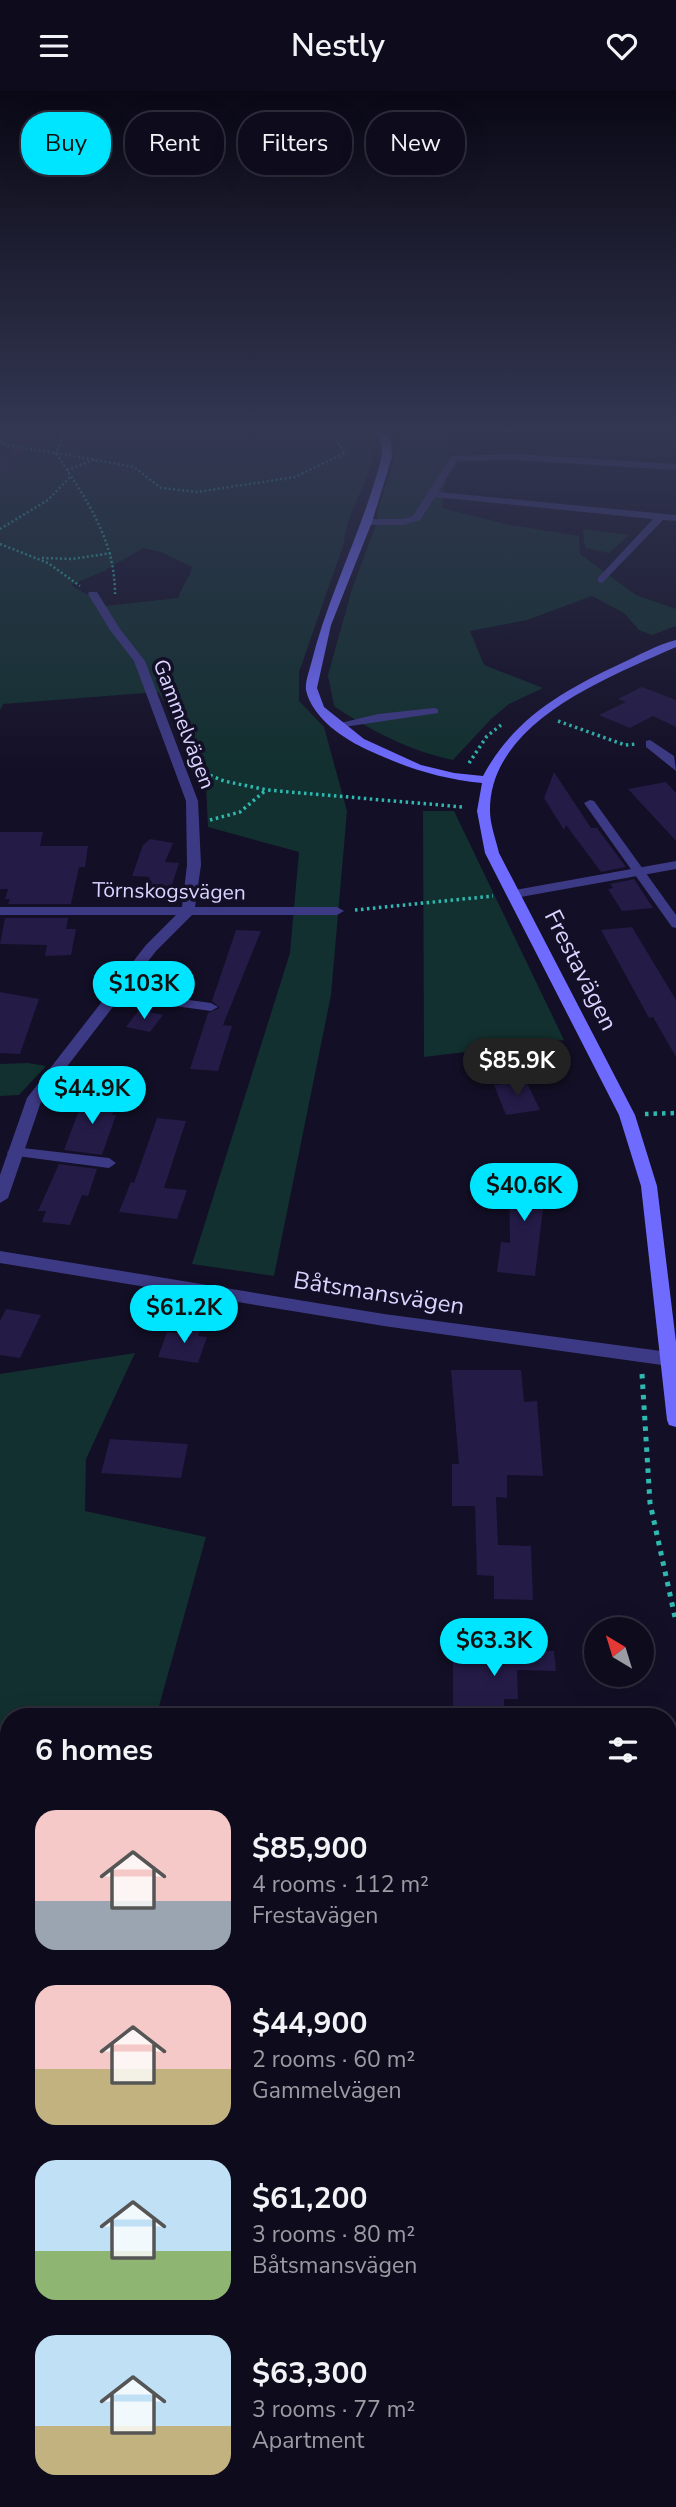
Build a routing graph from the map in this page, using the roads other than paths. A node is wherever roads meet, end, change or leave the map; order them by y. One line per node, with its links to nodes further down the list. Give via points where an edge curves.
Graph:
1 (358, 545): 7 (street, via 326,625 311,688 319,708)
2 (634, 545): 3 (street)
3 (602, 580)
4 (93, 594): 16 (street, Gammelvägen, via 139,661 192,801 194,865)
5 (676, 643): 10 (street, Frestavägen, via 548,707 510,740)
6 (434, 712): 7 (lane)
7 (337, 725): 10 (street, via 360,742 417,768 454,778)
8 (650, 744): 9 (street)
9 (676, 767)
10 (486, 780): 14 (street, Frestavägen, via 481,808 484,832)
11 (590, 803): 13 (lane)
12 (676, 865): 13 (street)
13 (639, 872): 14 (street); 18 (lane)
14 (515, 894): 25 (street, Frestavägen, via 627,1115 649,1186)
15 (0, 911): 16 (street, Törnskogsvägen)
16 (188, 911): 17 (street, Törnskogsvägen); 19 (street)
17 (337, 911)
18 (676, 924)
19 (115, 994): 20 (lane); 21 (street, via 35,1098)
20 (211, 1007)
21 (14, 1152): 22 (lane); 23 (street)
22 (109, 1163)
23 (0, 1198)
24 (0, 1257): 25 (street, Båtsmansvägen, via 384,1320)
25 (673, 1359): 26 (street, Frestavägen)
26 (676, 1420)

